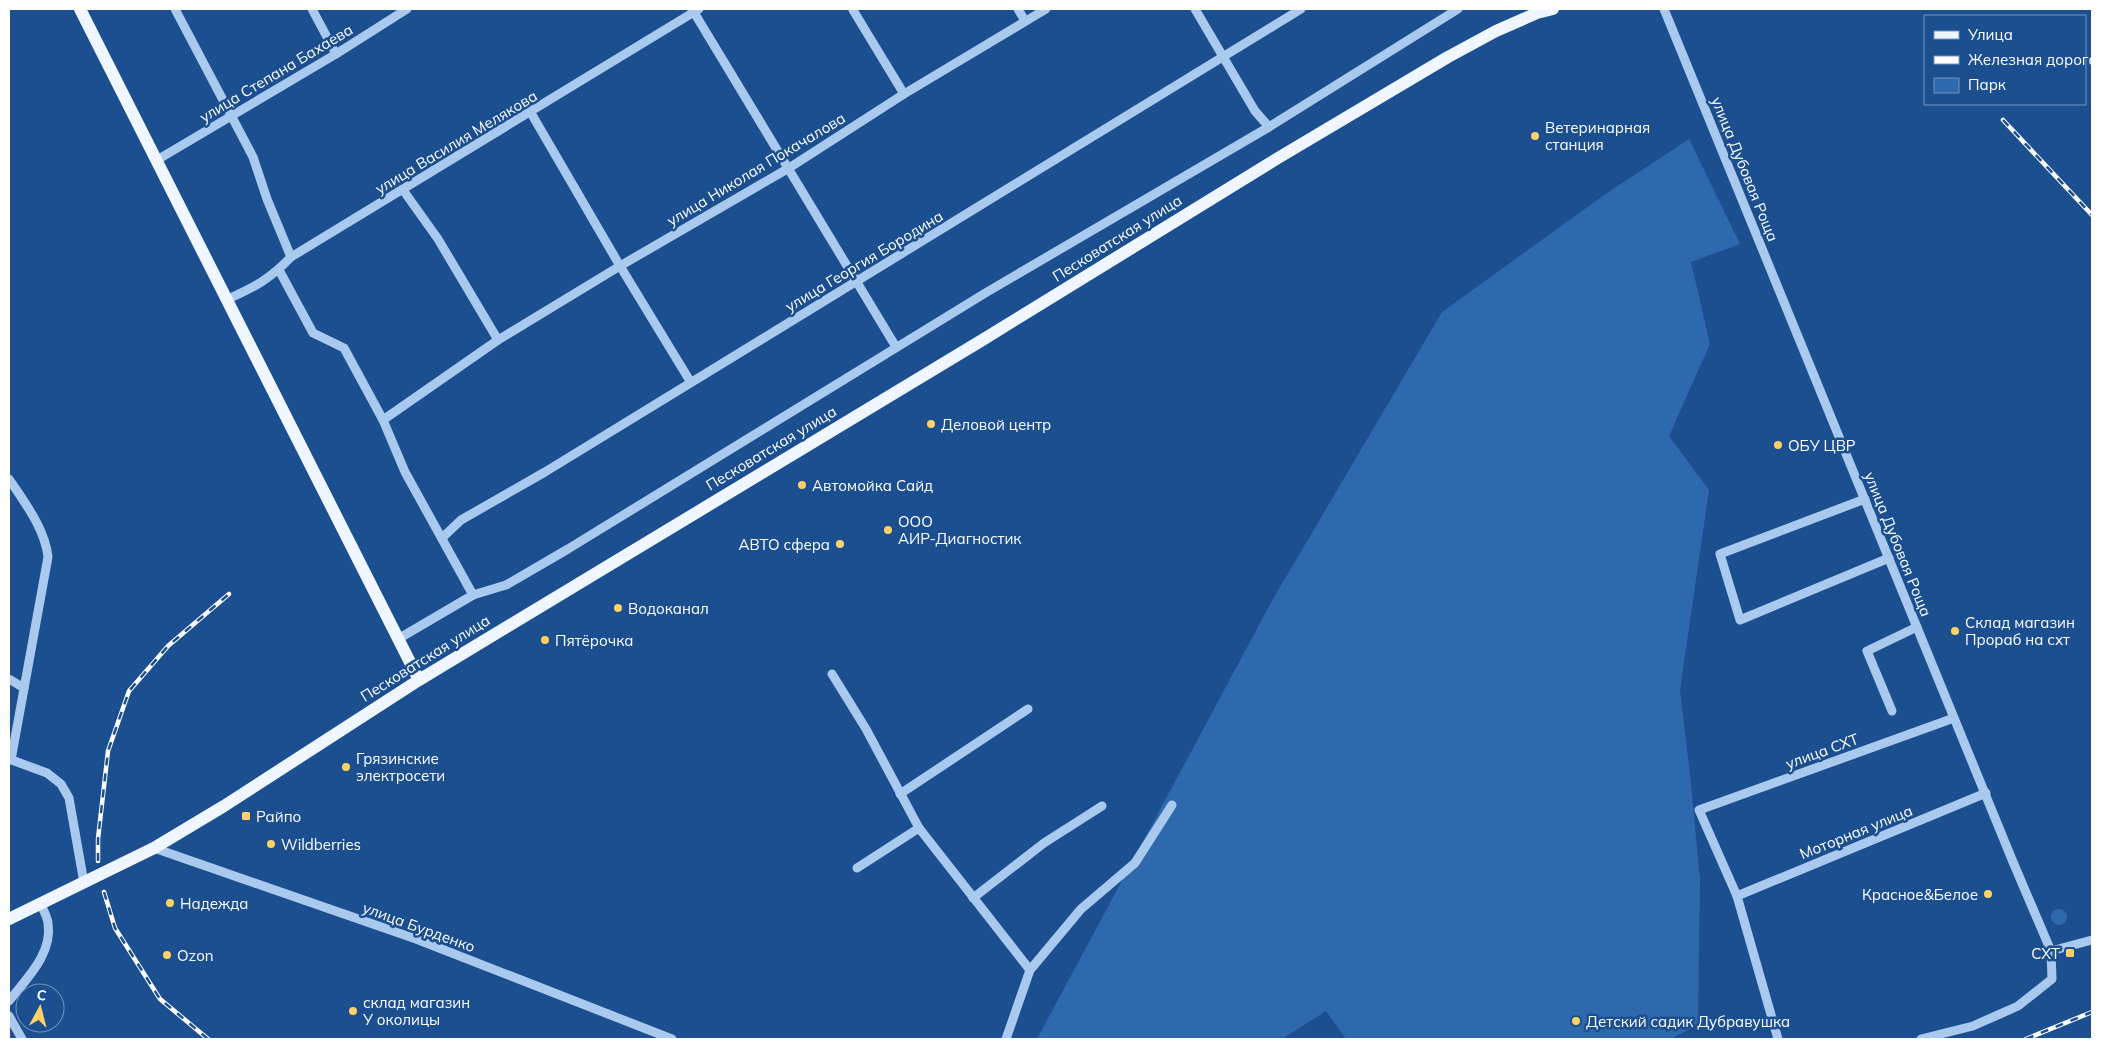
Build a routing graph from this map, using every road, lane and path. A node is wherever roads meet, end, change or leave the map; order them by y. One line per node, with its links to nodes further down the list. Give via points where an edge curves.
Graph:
1 (80, 9): 22 (main road)
2 (175, 9): 20 (street)
3 (312, 9): 16 (street)
4 (407, 9): 16 (street, улица Степана Бахаева)
5 (1018, 9): 15 (street)
6 (1046, 9): 15 (street, улица Николая Покачалова)
7 (1195, 9): 17 (street)
8 (1301, 9): 17 (street, улица Георгия Бородина)
9 (1458, 9): 21 (street)
10 (1552, 9): 14 (main road, Песковатская улица)
11 (1664, 9): 35 (street, улица Дубовая Роща)
12 (695, 10): 19 (street, улица Василия Мелякова); 23 (street)
13 (853, 10): 18 (street)
14 (1536, 11): 43 (main road, Песковатская улица, via 1448,56)
15 (1025, 21): 18 (street, улица Николая Покачалова)
16 (336, 54): 20 (street, улица Степана Бахаева)
17 (1224, 56): 21 (street, via 1255,111); 28 (street, улица Георгия Бородина)
18 (904, 94): 23 (street, улица Николая Покачалова)
19 (531, 113): 24 (street, улица Василия Мелякова); 26 (street)
20 (232, 115): 22 (street, улица Степана Бахаева); 25 (street, via 253,157)
21 (1269, 127): 31 (street)
22 (157, 160): 29 (main road)
23 (789, 168): 26 (street, улица Николая Покачалова); 28 (street)
24 (402, 190): 25 (street, улица Василия Мелякова); 30 (street, via 438,239)
25 (291, 257): 27 (street, улица Василия Мелякова)
26 (620, 266): 30 (street, улица Николая Покачалова); 32 (street)
27 (278, 270): 29 (street, улица Василия Мелякова, via 258,286); 33 (street, via 313,333 344,348)
28 (856, 282): 31 (street); 32 (street, улица Георгия Бородина)
29 (228, 300): 40 (main road)
30 (498, 340): 33 (street, улица Николая Покачалова)
31 (896, 347): 38 (street, via 568,549 506,585)
32 (690, 381): 36 (street, улица Георгия Бородина, via 545,472 461,520)
33 (383, 420): 36 (street, via 405,472)
34 (9, 479): 44 (street, via 29,509 46,545 48,557)
35 (1865, 499): 37 (street, улица Дубовая Роща); 37 (street, via 1720,554 1740,620)
36 (442, 538): 38 (street)
37 (1889, 558): 39 (street, улица Дубовая Роща)
38 (473, 595): 40 (street)
39 (1917, 627): 46 (street, via 1867,651); 47 (street, улица Дубовая Роща)
40 (398, 639): 43 (main road)
41 (832, 674): 50 (street)
42 (9, 679): 44 (street)
43 (419, 680): 54 (main road, Песковатская улица)
44 (24, 688): 48 (street)
45 (1028, 709): 50 (street)
46 (1892, 712)
47 (1954, 718): 49 (street, улица Дубовая Роща); 57 (street, улица СХТ, via 1699,810)
48 (10, 759): 56 (street, via 47,773 61,784 69,798)
49 (1986, 793): 57 (street, Моторная улица); 62 (street, улица Дубовая Роща)
50 (900, 794): 53 (street)
51 (1172, 805): 63 (street, via 1135,863 1081,909)
52 (1102, 806): 58 (street, via 1044,843)
53 (920, 828): 55 (street); 58 (street)
54 (154, 848): 56 (main road, Песковатская улица); 67 (street, улица Бурденко, via 416,939)
55 (857, 868)
56 (84, 884): 59 (main road, Песковатская улица)
57 (1737, 896): 69 (street)
58 (973, 898): 63 (street)
59 (41, 904): 60 (main road, Песковатская улица); 64 (street, via 48,923 47,946)
60 (9, 919)
61 (2092, 940): 62 (street)
62 (2051, 951): 70 (street, via 2052,979 2018,1006 1973,1026)
63 (1030, 970): 68 (street)
64 (9, 1001)
65 (9, 1016): 66 (street)
66 (22, 1039)
67 (672, 1039)
68 (1006, 1039)
69 (1778, 1039)
70 (1921, 1039)

